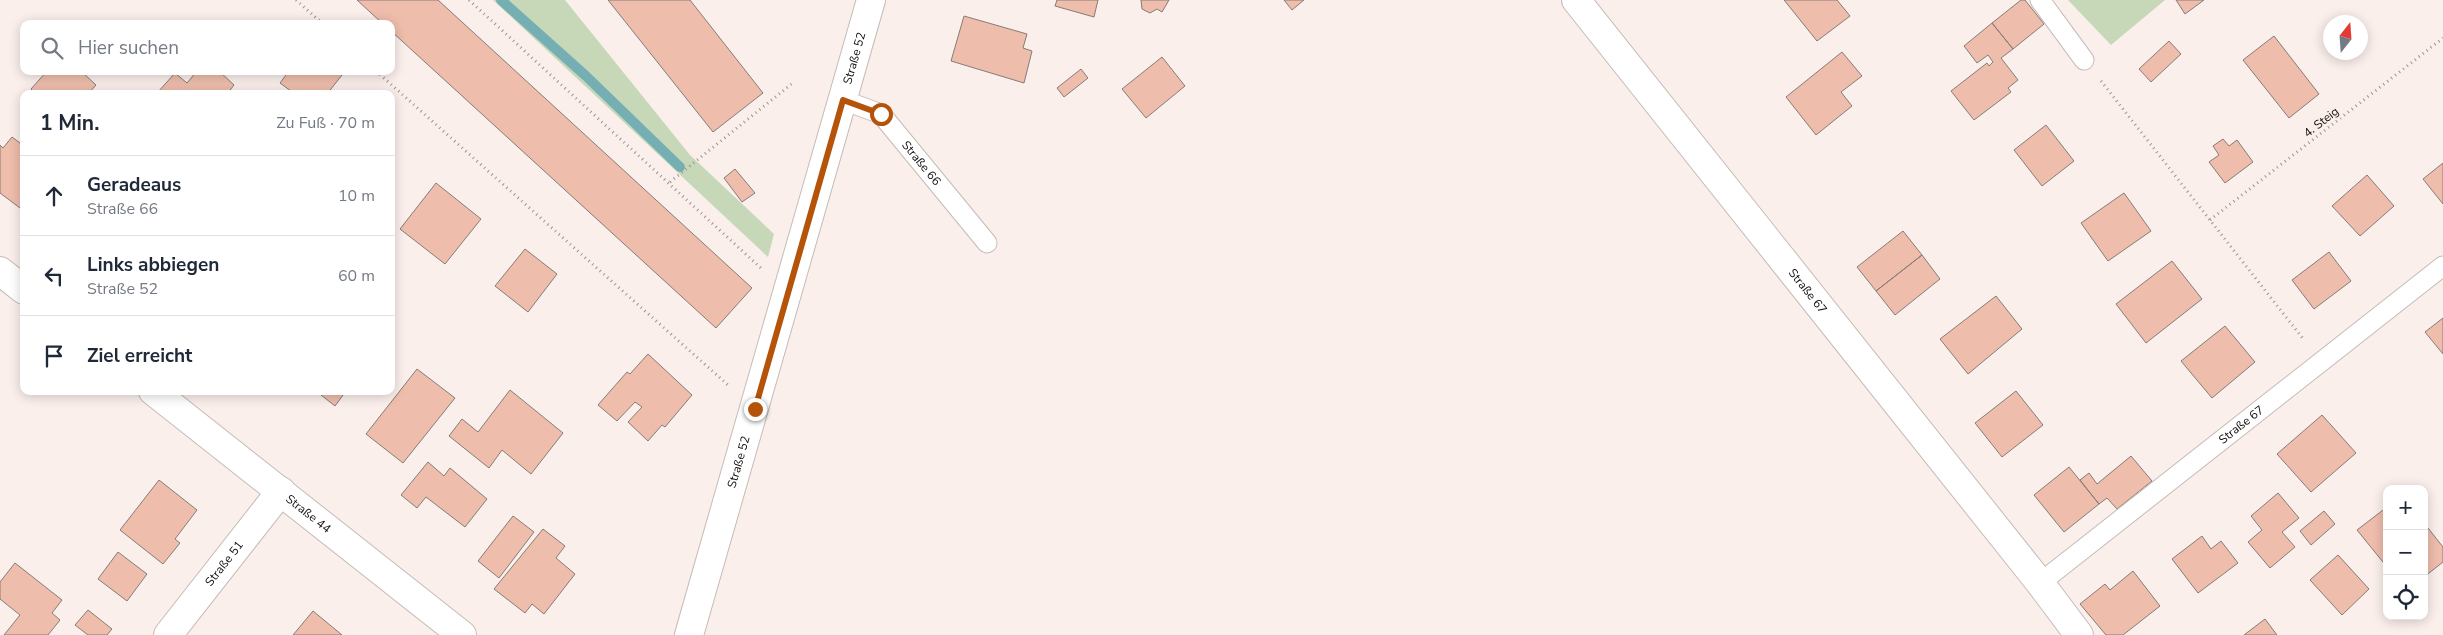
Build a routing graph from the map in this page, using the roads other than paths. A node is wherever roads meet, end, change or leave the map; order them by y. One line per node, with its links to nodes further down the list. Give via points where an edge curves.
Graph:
1 (871, 0): 5 (street, Straße 52)
2 (1576, 0): 12 (street, Straße 67)
3 (2040, 0): 4 (lane)
4 (2084, 60)
5 (843, 100): 6 (lane, Straße 66, via 881,114); 15 (street, Straße 52)
6 (987, 243)
7 (2443, 266): 12 (lane, Straße 67)
8 (0, 271): 9 (street)
9 (20, 287)
10 (158, 395): 11 (street, Straße 44)
11 (281, 491): 13 (street, Straße 51); 14 (street, Straße 44)
12 (2040, 583): 16 (street, Straße 67)
13 (168, 635)
14 (462, 635)
15 (689, 635)
16 (2079, 635)

